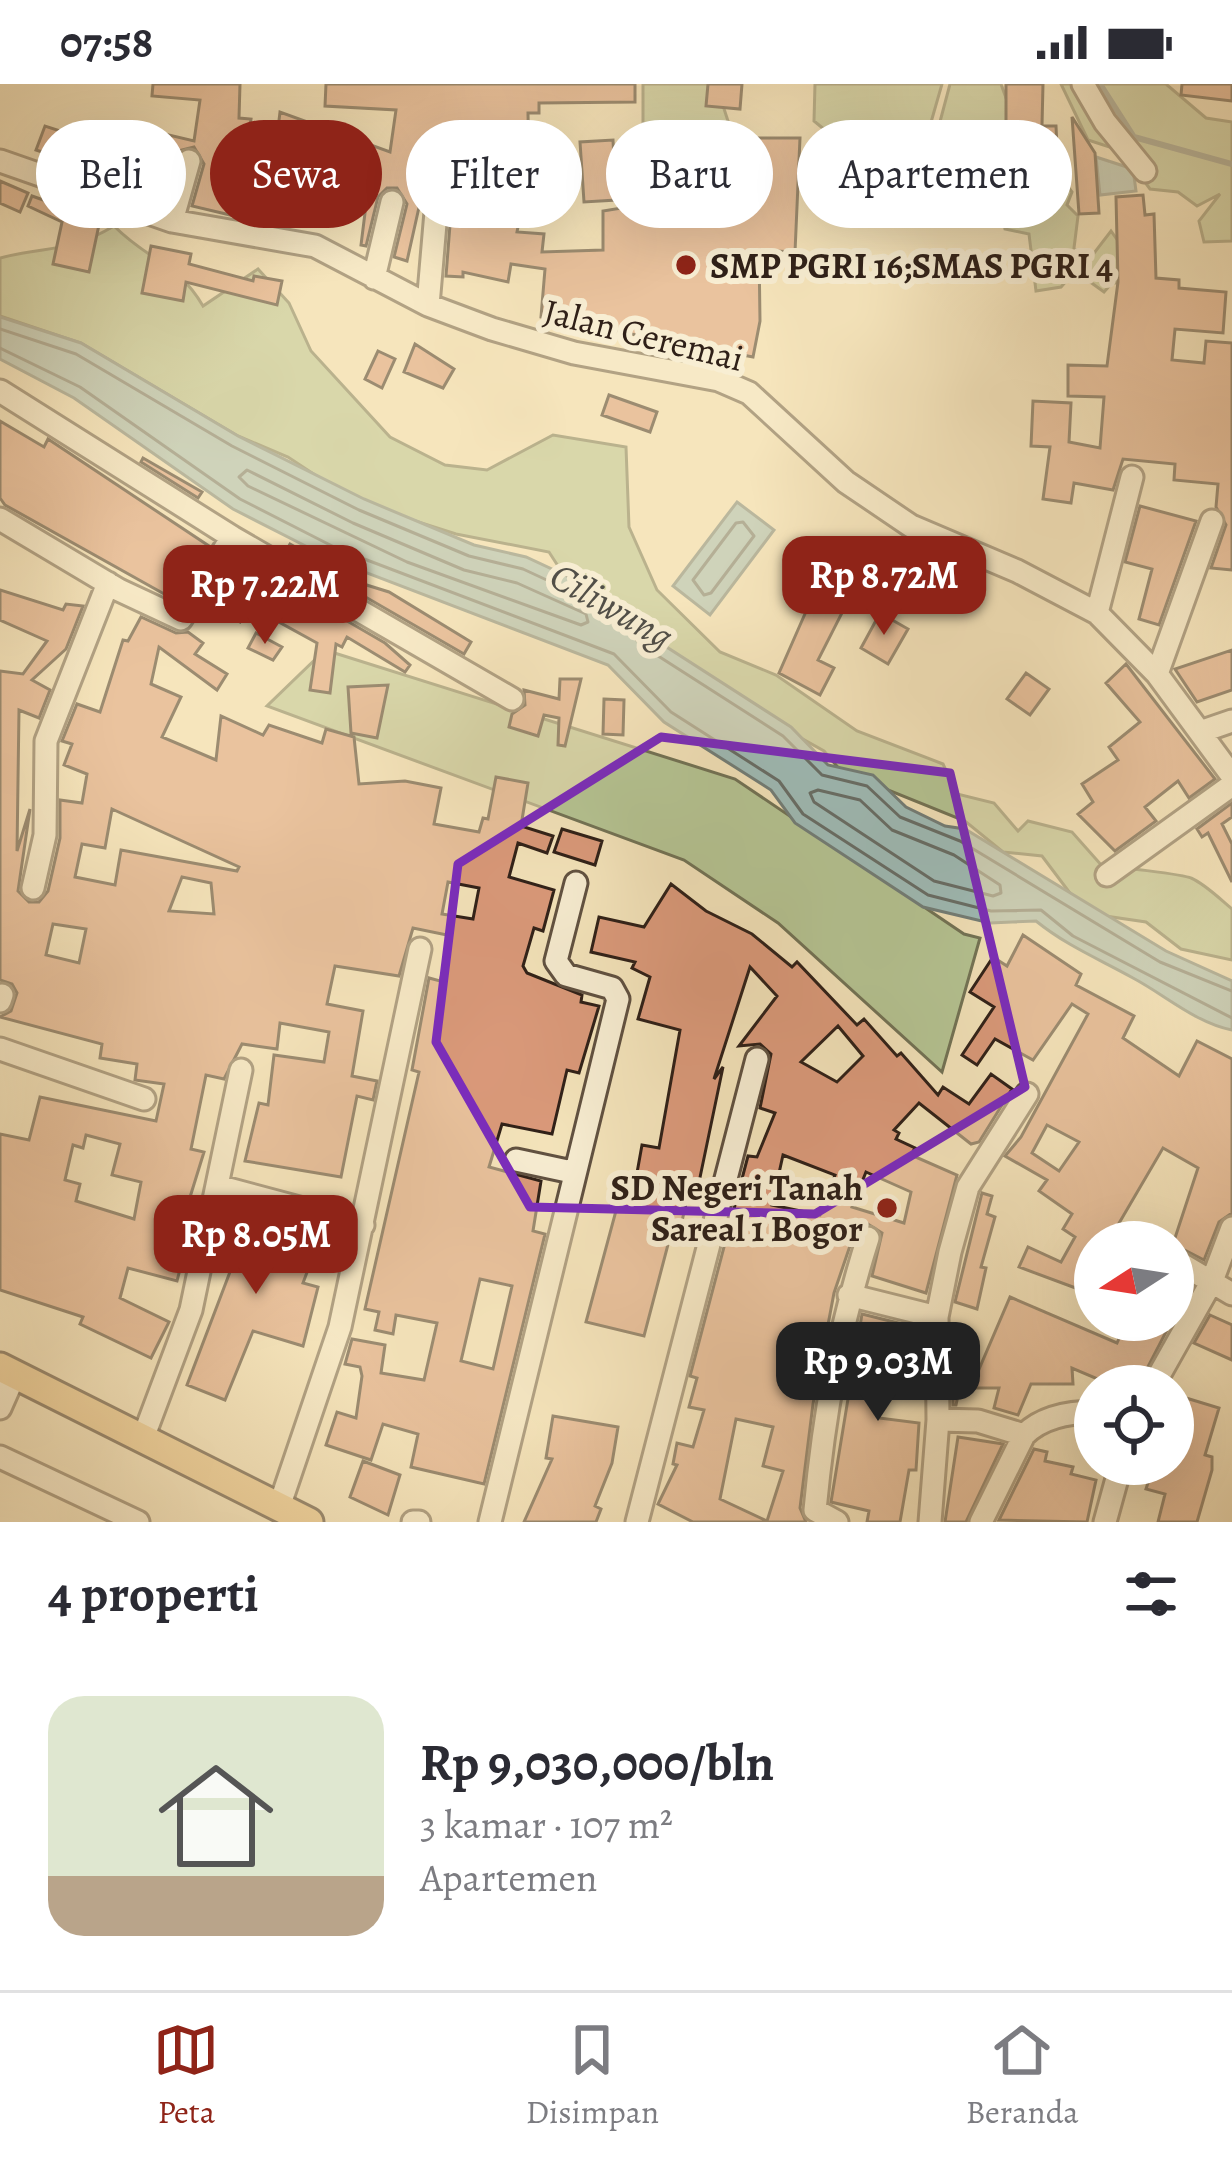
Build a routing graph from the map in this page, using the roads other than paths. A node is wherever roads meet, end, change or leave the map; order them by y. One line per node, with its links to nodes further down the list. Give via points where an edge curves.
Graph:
1 (1083, 84): 4 (street)
2 (0, 161): 6 (street, Jalan Ceremai)
3 (189, 161): 5 (street)
4 (1145, 171)
5 (186, 172)
6 (36, 174)
7 (392, 202): 10 (street)
8 (186, 223): 10 (street, Jalan Ceremai, via 315,246)
9 (435, 228): 11 (street)
10 (374, 278): 11 (street, Jalan Ceremai)
11 (428, 305): 18 (street, Jalan Ceremai, via 574,353 749,393 845,482 911,526)
12 (0, 391): 16 (street)
13 (1132, 477): 18 (street)
14 (0, 519): 17 (street)
15 (1212, 521): 19 (street)
16 (232, 537): 17 (street, via 182,619); 20 (street)
17 (108, 583): 27 (street, via 46,741 45,835)
18 (1097, 614): 19 (street, Jalan Ceremai)
19 (1157, 674): 22 (street, Jalan Ceremai)
20 (512, 699)
21 (1232, 721): 22 (street)
22 (1200, 732): 23 (street, Jalan Ceremai)
23 (1232, 776)
24 (1232, 785): 25 (street)
25 (1107, 875)
26 (576, 883): 35 (street, via 556,962 566,975 612,988 618,999)
27 (33, 889)
28 (420, 949): 37 (street)
29 (0, 1049): 33 (street)
30 (757, 1059): 58 (street)
31 (241, 1070): 36 (street)
32 (1027, 1094): 44 (street, via 962,1202)
33 (144, 1099)
34 (516, 1160): 35 (street)
35 (572, 1172): 57 (street)
36 (217, 1186): 37 (street); 51 (street, via 191,1310)
37 (363, 1225): 54 (street, via 340,1327)
38 (1232, 1228): 41 (street)
39 (868, 1238): 42 (street)
40 (1194, 1271): 41 (street)
41 (1212, 1281): 43 (street); 45 (street)
42 (849, 1294): 44 (street); 59 (street, via 832,1363 815,1510)
43 (1232, 1294)
44 (937, 1317): 49 (street)
45 (1165, 1365)
46 (8, 1371): 47 (street); 51 (main road)
47 (0, 1408)
48 (1074, 1413): 50 (street)
49 (938, 1420): 50 (street, via 978,1421); 60 (street)
50 (1024, 1436): 61 (street)
51 (143, 1438): 54 (main road)
52 (0, 1457): 55 (street)
53 (1115, 1485): 62 (street)
54 (279, 1508): 56 (main road)
55 (138, 1522)
56 (309, 1522)
57 (490, 1522)
58 (637, 1522)
59 (837, 1522)
60 (930, 1522)
61 (981, 1522)
62 (1105, 1522)

